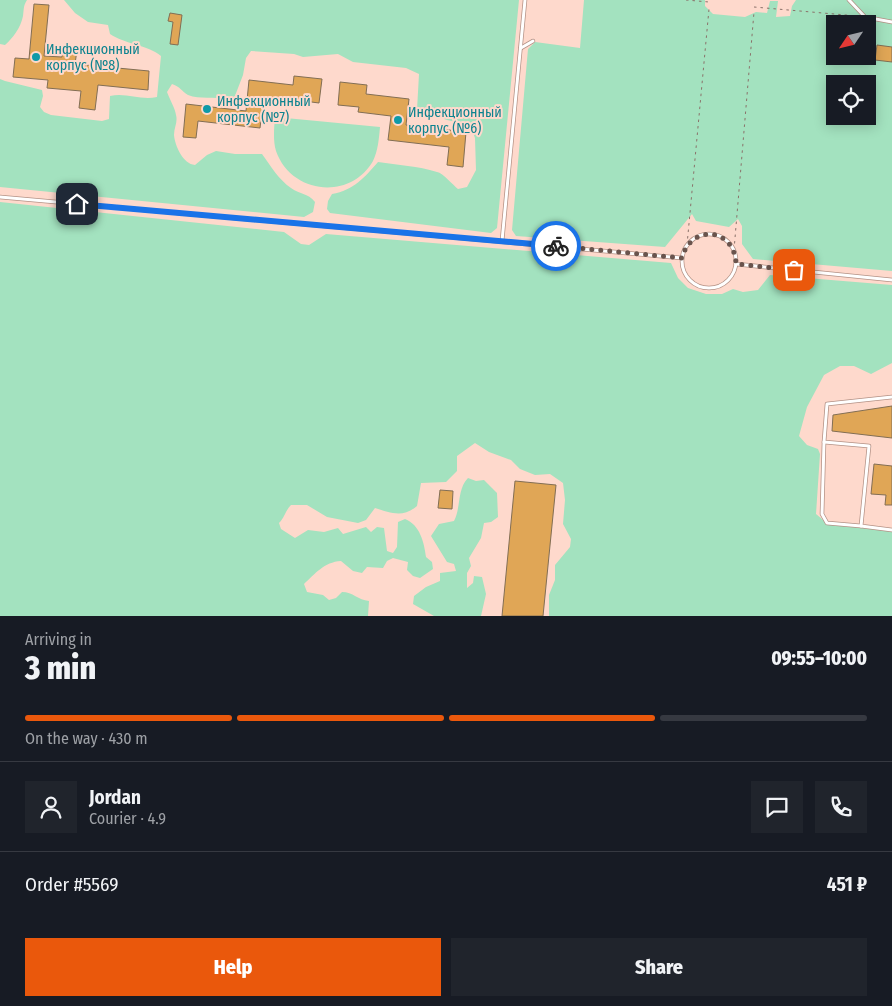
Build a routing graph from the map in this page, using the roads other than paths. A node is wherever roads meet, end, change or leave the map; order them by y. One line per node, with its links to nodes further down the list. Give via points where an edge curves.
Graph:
1 (525, 0): 5 (lane)
2 (849, 0): 3 (lane, via 865,17)
3 (892, 22)
4 (533, 41): 5 (lane)
5 (521, 48): 7 (lane)
6 (0, 197): 7 (lane)
7 (502, 241): 8 (lane)
8 (682, 258): 9 (lane, via 688,278 706,287 726,282); 9 (lane, via 687,245 698,236 712,234 725,239 734,250)
9 (736, 264): 10 (lane)
10 (892, 280)
11 (892, 397): 12 (lane, via 827,404)
12 (824, 442): 13 (lane, via 822,514 827,523); 13 (lane, via 868,446)
13 (861, 526): 14 (lane)
14 (892, 530)

